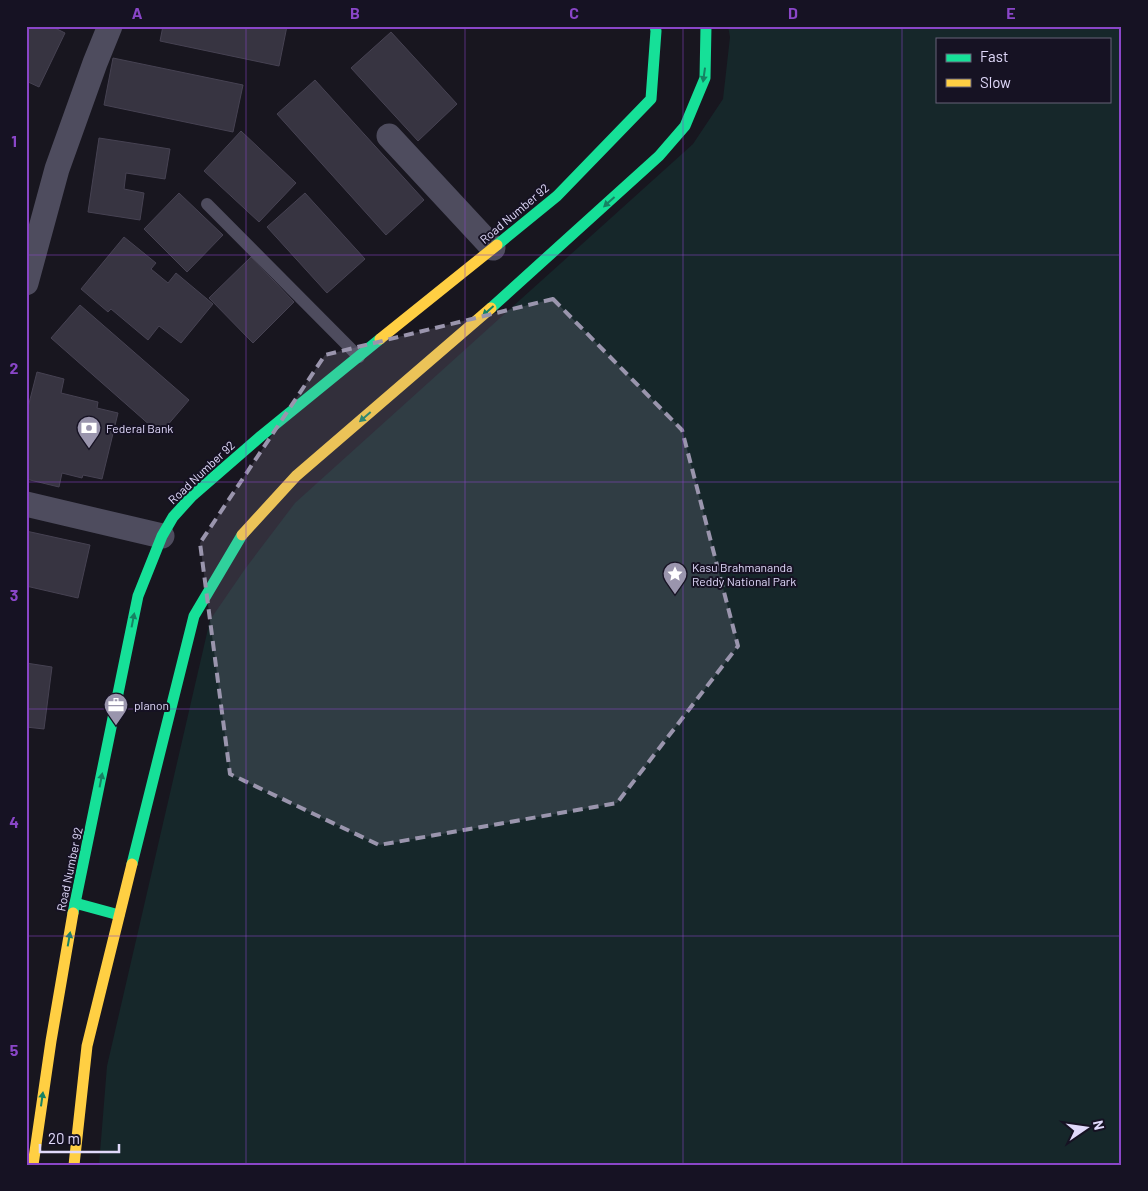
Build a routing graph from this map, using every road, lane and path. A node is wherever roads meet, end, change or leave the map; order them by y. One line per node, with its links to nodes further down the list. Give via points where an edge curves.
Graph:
1 (110, 26): 7 (street, via 57,170)
2 (655, 26): 6 (main road, Road Number 92, via 650,98 557,196)
3 (706, 26): 12 (main road, one-way to 12, via 705,78 685,126 659,156 475,322 296,476 238,539 194,616)
4 (389, 136): 6 (street)
5 (207, 204): 8 (lane)
6 (493, 248): 8 (main road, Road Number 92)
7 (26, 283)
8 (359, 356): 10 (main road, Road Number 92, via 192,496 173,517)
9 (26, 504): 10 (street)
10 (162, 536): 11 (main road, Road Number 92, one-way to 10, via 138,596)
11 (75, 904): 12 (main road); 13 (main road, Road Number 92, one-way to 11)
12 (119, 915): 14 (main road, via 87,1046)
13 (33, 1165)
14 (74, 1165)

